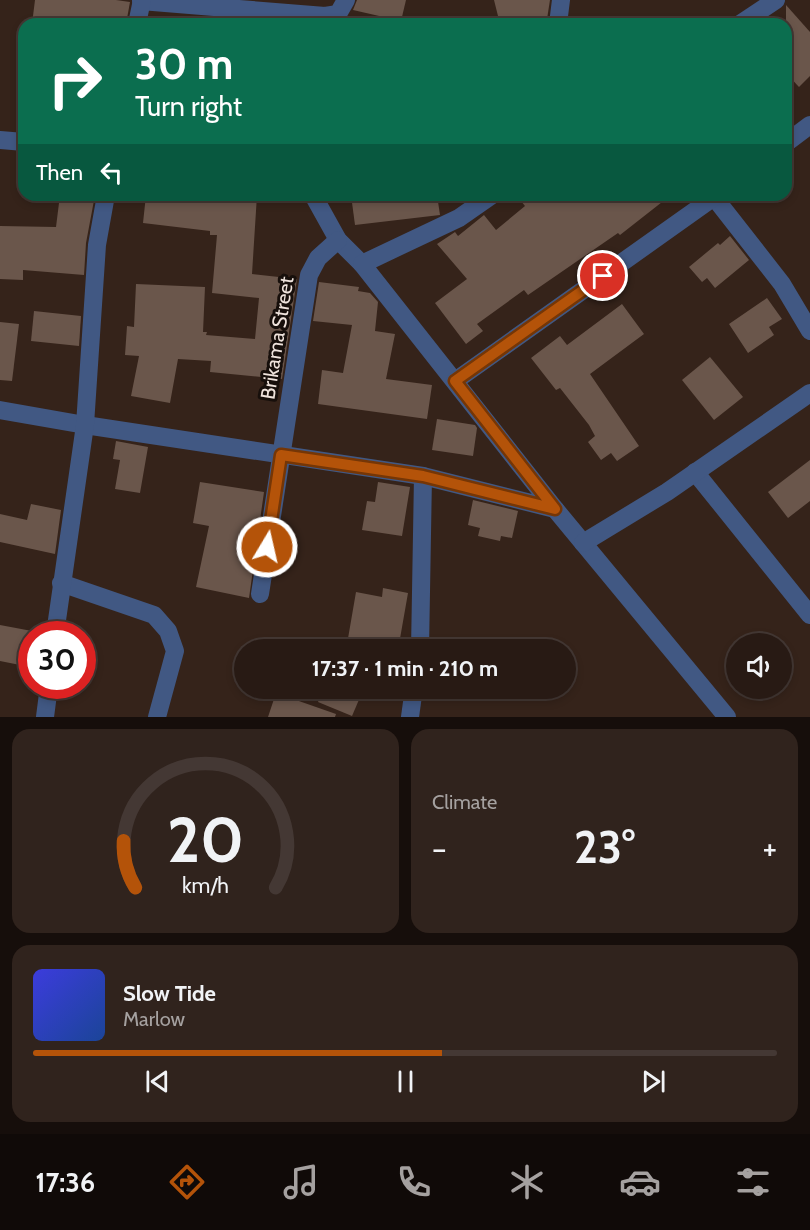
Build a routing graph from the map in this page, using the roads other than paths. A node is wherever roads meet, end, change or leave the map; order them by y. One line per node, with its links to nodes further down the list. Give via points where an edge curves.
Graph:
1 (346, 0): 4 (street, via 338,14 325,16)
2 (561, 0): 6 (street)
3 (776, 0): 7 (street)
4 (142, 1): 5 (street)
5 (138, 18)
6 (559, 18)
7 (749, 18)
8 (810, 125): 9 (street)
9 (792, 138)
10 (0, 140): 11 (street)
11 (18, 142)
12 (105, 201): 23 (street, via 96,245)
13 (316, 201): 17 (street)
14 (483, 201): 18 (street, via 459,218)
15 (708, 201): 20 (street)
16 (719, 201): 19 (street, via 782,284)
17 (338, 240): 18 (street); 24 (street, Brikama Street, via 318,258 309,275)
18 (362, 264): 20 (street)
19 (810, 331)
20 (455, 381): 27 (street)
21 (810, 393): 25 (street)
22 (0, 410): 23 (street)
23 (86, 425): 24 (street); 29 (street)
24 (281, 455): 26 (street); 30 (street, Brikama Street)
25 (695, 472): 28 (street); 31 (street)
26 (423, 476): 27 (street); 33 (street)
27 (555, 509): 28 (street)
28 (583, 543): 39 (street)
29 (61, 584): 32 (street); 37 (street, via 154,615 168,631 175,651)
30 (260, 594)
31 (810, 615)
32 (57, 621)
33 (420, 639)
34 (47, 699): 36 (street)
35 (412, 699): 38 (street)
36 (45, 717)
37 (157, 717)
38 (410, 717)
39 (727, 717)

